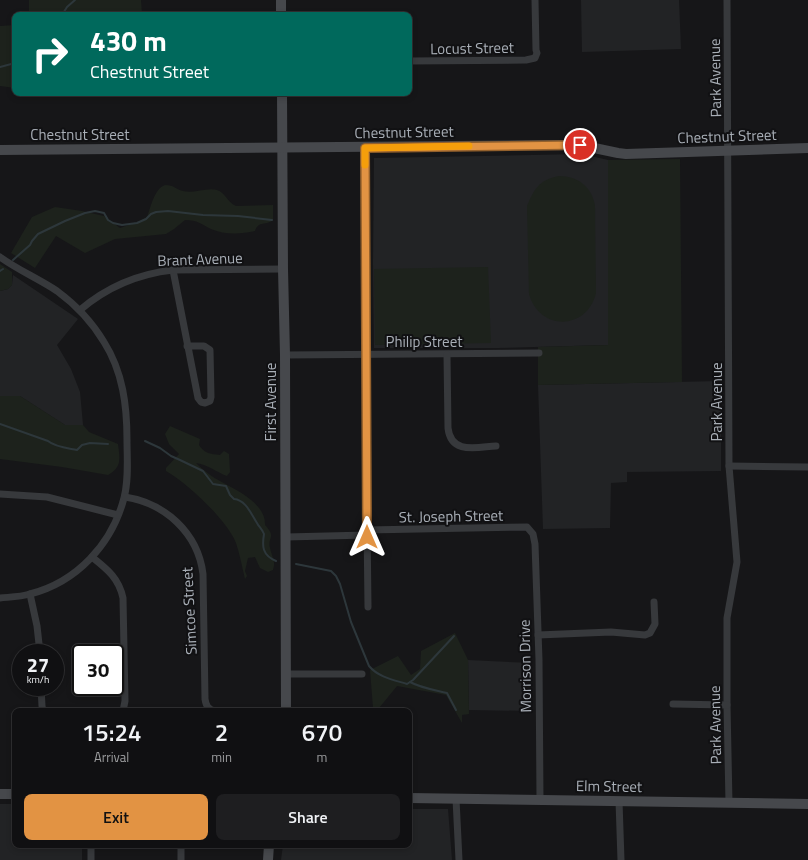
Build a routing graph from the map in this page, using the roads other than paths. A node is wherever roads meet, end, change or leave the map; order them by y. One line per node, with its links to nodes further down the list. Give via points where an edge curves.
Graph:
1 (281, 0): 4 (main road)
2 (535, 0): 5 (street, Locust Street, via 535,58)
3 (727, 0): 11 (street, Park Avenue)
4 (281, 12)
5 (412, 62)
6 (282, 96): 7 (main road, First Avenue)
7 (282, 148): 8 (main road, Chestnut Street); 10 (main road, Chestnut Street); 14 (main road, First Avenue)
8 (365, 148): 11 (main road, Chestnut Street, via 580,145 626,154); 18 (street)
9 (808, 148): 11 (main road, Chestnut Street)
10 (0, 150)
11 (729, 150): 22 (street, Park Avenue)
12 (0, 257): 15 (street, via 57,292)
13 (172, 270): 14 (street, Brant Avenue); 15 (street, Brant Avenue, via 124,282 93,299); 16 (street)
14 (283, 270): 20 (main road, First Avenue)
15 (80, 310): 25 (street, via 107,347 122,387 127,416 127,476)
16 (187, 346): 16 (street, via 198,398 205,403 210,401 211,397 210,350 204,346)
17 (539, 353): 19 (street, Philip Street)
18 (365, 354): 19 (street, Philip Street); 20 (street, Philip Street); 27 (street)
19 (447, 354): 21 (street, via 448,428 451,439 464,448)
20 (285, 355): 29 (main road, First Avenue)
21 (496, 446)
22 (729, 466): 23 (street); 41 (street, Park Avenue, via 737,562 727,618)
23 (808, 467)
24 (0, 494): 26 (street, via 47,497)
25 (124, 497): 26 (street); 44 (street, Simcoe Street, via 149,503 170,515 195,546 203,574 204,699)
26 (118, 515): 30 (street, via 104,543)
27 (367, 532): 28 (street, St. Joseph Street, via 527,528); 29 (street, St. Joseph Street); 34 (street)
28 (532, 532): 35 (street, Morrison Drive, via 535,544)
29 (286, 537): 37 (main road, First Avenue)
30 (92, 557): 31 (street, via 66,579); 43 (street, via 114,576 124,598)
31 (30, 594): 32 (street); 36 (street)
32 (0, 598)
33 (654, 602): 35 (street, via 655,624 650,633 645,635 611,632)
34 (368, 607)
35 (538, 635): 50 (street, Morrison Drive)
36 (39, 644)
37 (286, 674): 38 (street); 45 (main road, First Avenue)
38 (362, 674)
39 (41, 696): 42 (street)
40 (673, 704): 41 (street)
41 (727, 705): 52 (street, Park Avenue)
42 (42, 708)
43 (124, 708)
44 (208, 708)
45 (286, 708)
46 (0, 794): 47 (main road)
47 (12, 794)
48 (412, 798): 49 (main road, Elm Street)
49 (456, 799): 50 (main road, Elm Street); 60 (street)
50 (540, 800): 51 (main road, Elm Street)
51 (619, 801): 52 (main road, Elm Street); 61 (street)
52 (729, 803): 53 (main road, Elm Street)
53 (808, 804)
54 (92, 848): 57 (street)
55 (181, 848): 58 (street)
56 (269, 848): 59 (main road)
57 (91, 860)
58 (181, 860)
59 (268, 860)
60 (459, 860)
61 (621, 860)

